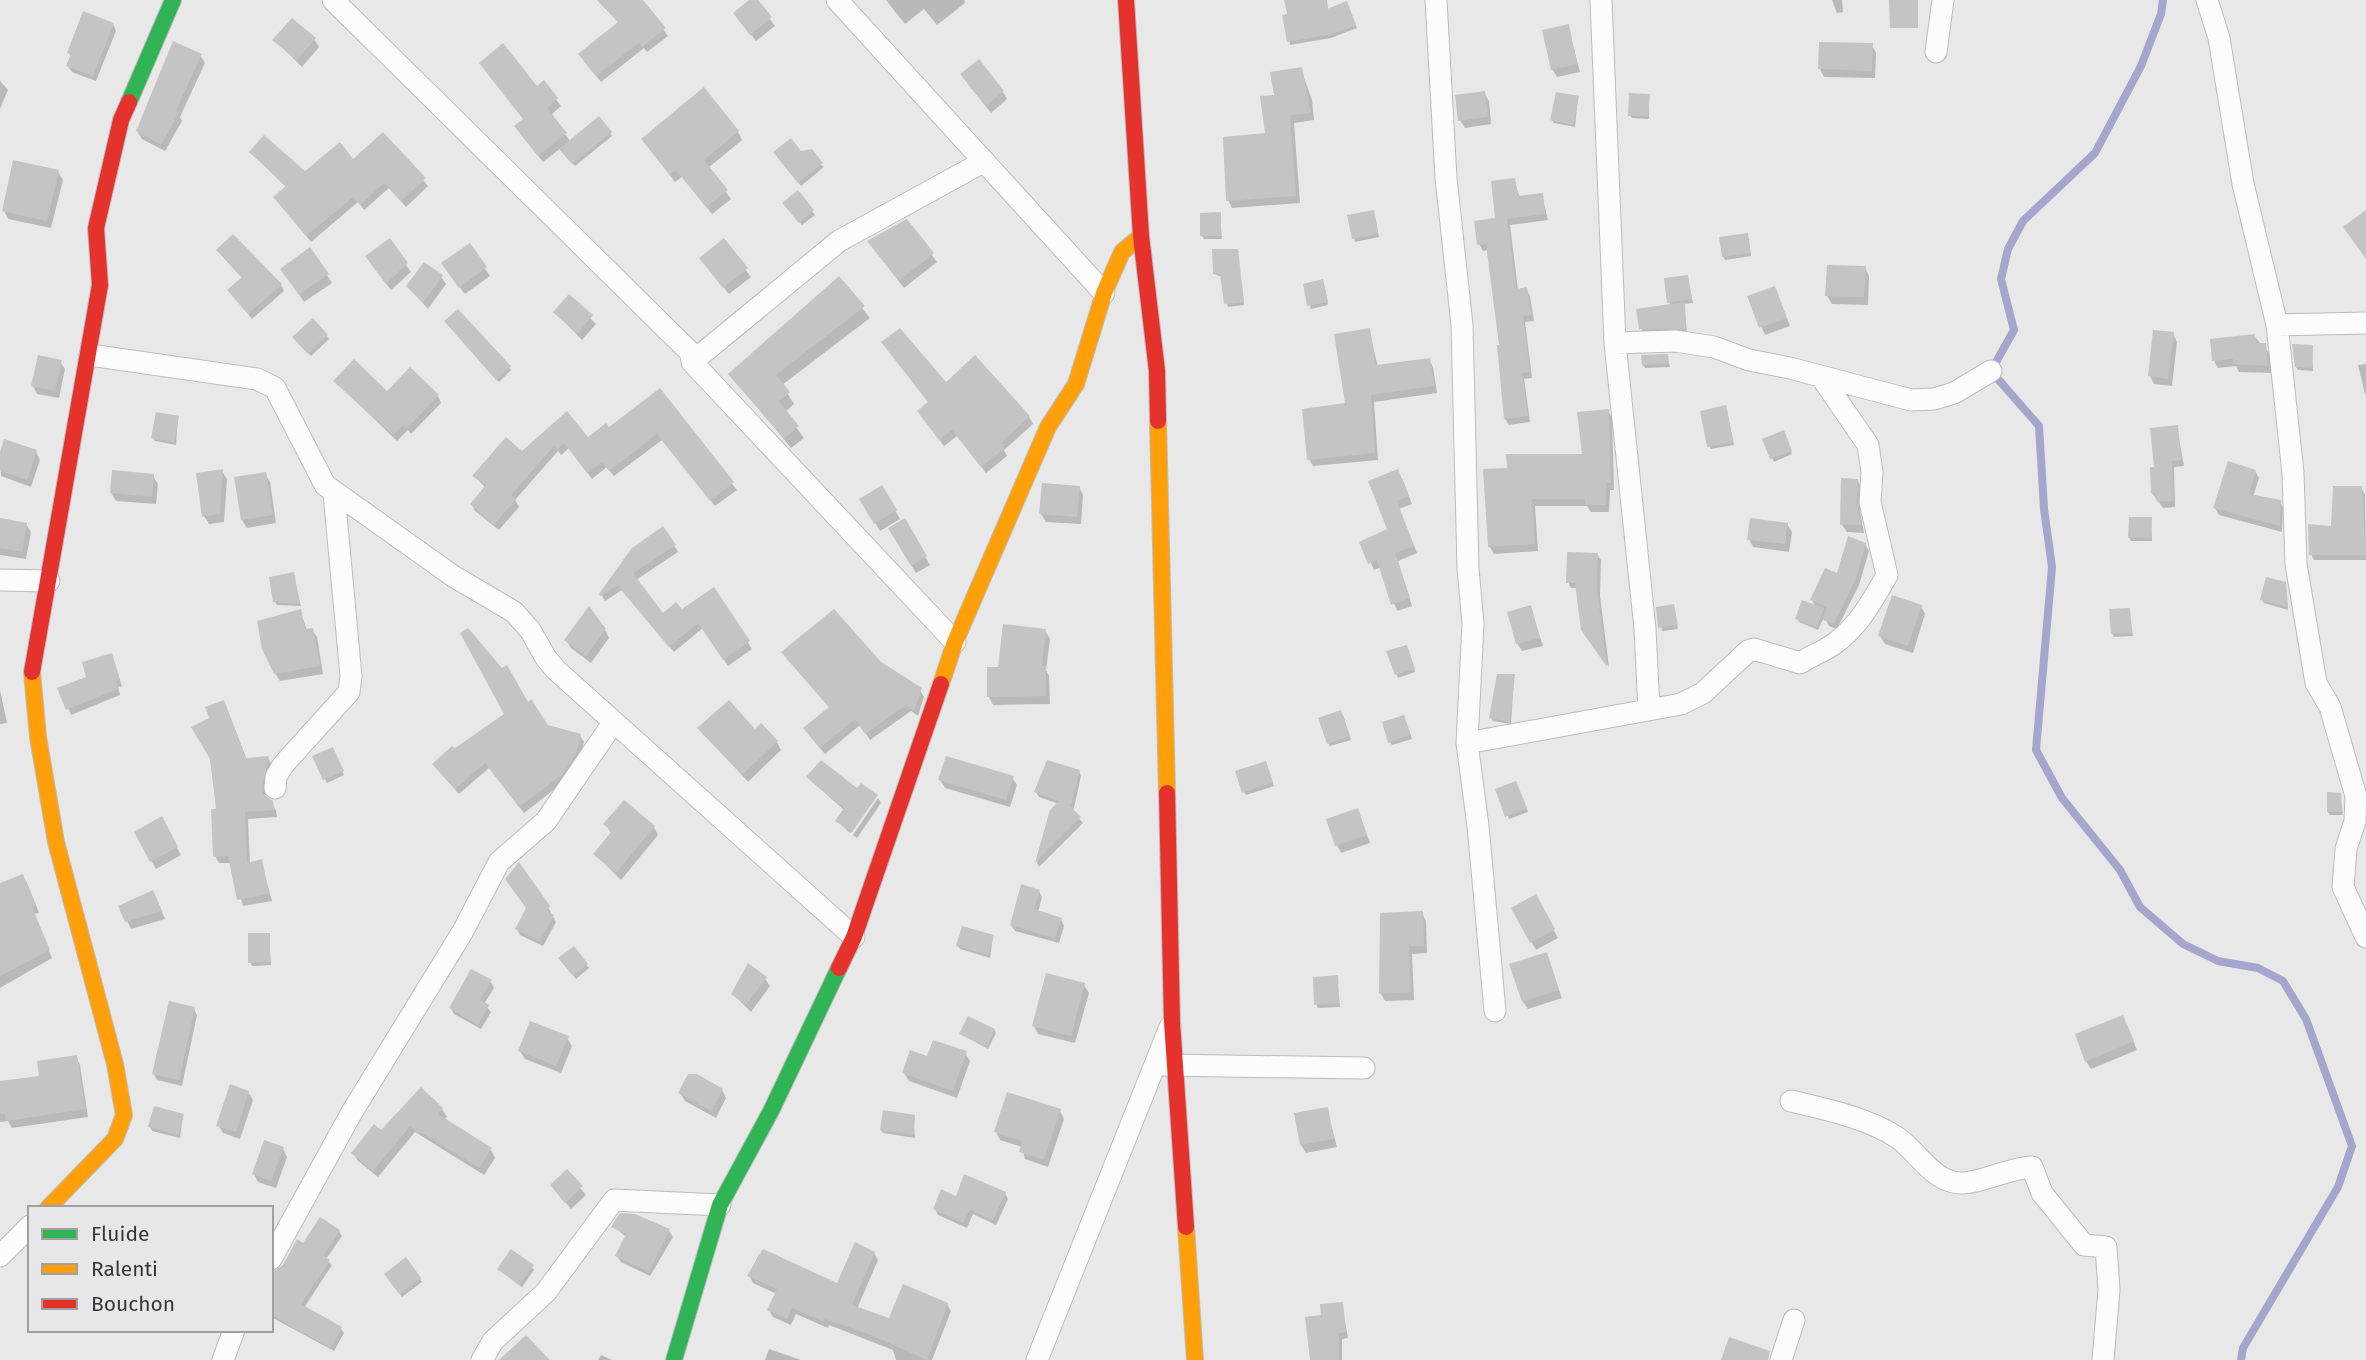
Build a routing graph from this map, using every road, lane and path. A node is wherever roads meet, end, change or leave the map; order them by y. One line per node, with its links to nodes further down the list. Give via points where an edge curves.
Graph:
1 (173, 0): 16 (street, via 121,120 96,228 100,285)
2 (333, 0): 17 (street, via 691,354)
3 (837, 0): 10 (street)
4 (1436, 0): 26 (street, via 1446,178 1462,325 1473,624)
5 (1601, 0): 15 (street)
6 (1943, 0): 9 (street)
7 (2207, 0): 14 (street, via 2219,38 2243,184)
8 (1126, 1): 11 (street)
9 (1936, 52)
10 (984, 162): 12 (street); 17 (street, via 839,241)
11 (1141, 236): 12 (street, via 1122,253); 31 (street, via 1157,371)
12 (1104, 293): 23 (street, via 1076,384 1048,426)
13 (2366, 323): 14 (street)
14 (2277, 325): 29 (street, via 2296,564 2316,683 2330,707 2356,796 2343,887)
15 (1615, 343): 19 (street, via 1675,341 1714,347); 24 (street)
16 (90, 355): 20 (street, via 275,388 317,473); 22 (street)
17 (692, 362): 23 (street)
18 (1992, 371): 19 (street, via 1934,400 1911,400)
19 (1822, 378): 24 (street, via 1868,445 1870,502 1887,575 1868,608 1834,644 1800,663 1754,649 1694,699)
20 (334, 494): 25 (street, via 514,612 545,659); 27 (street, via 349,692 283,765)
21 (0, 580): 22 (street)
22 (49, 581): 36 (street, via 32,671 38,737 56,842 115,1064 124,1115 115,1139)
23 (955, 642): 28 (street)
24 (1649, 710): 26 (street)
25 (613, 723): 28 (street); 38 (street, via 546,821 499,862)
26 (1467, 743): 30 (street)
27 (275, 788)
28 (855, 937): 35 (street)
29 (2366, 937)
30 (1495, 1011)
31 (1172, 1022): 32 (street)
32 (1165, 1065): 33 (street); 45 (street); 46 (street)
33 (1364, 1068)
34 (1791, 1101): 48 (street, via 1840,1112 1897,1138 1940,1177 1963,1183 2032,1167 2042,1193 2084,1245 2106,1247 2109,1290)
35 (720, 1205): 43 (street, via 614,1200 546,1292 493,1341); 44 (street)
36 (50, 1206)
37 (28, 1228): 39 (street)
38 (273, 1255)
39 (0, 1256)
40 (1794, 1320): 47 (street)
41 (233, 1332): 42 (street)
42 (223, 1360)
43 (482, 1360)
44 (674, 1360)
45 (1037, 1360)
46 (1195, 1360)
47 (1781, 1360)
48 (2104, 1360)

